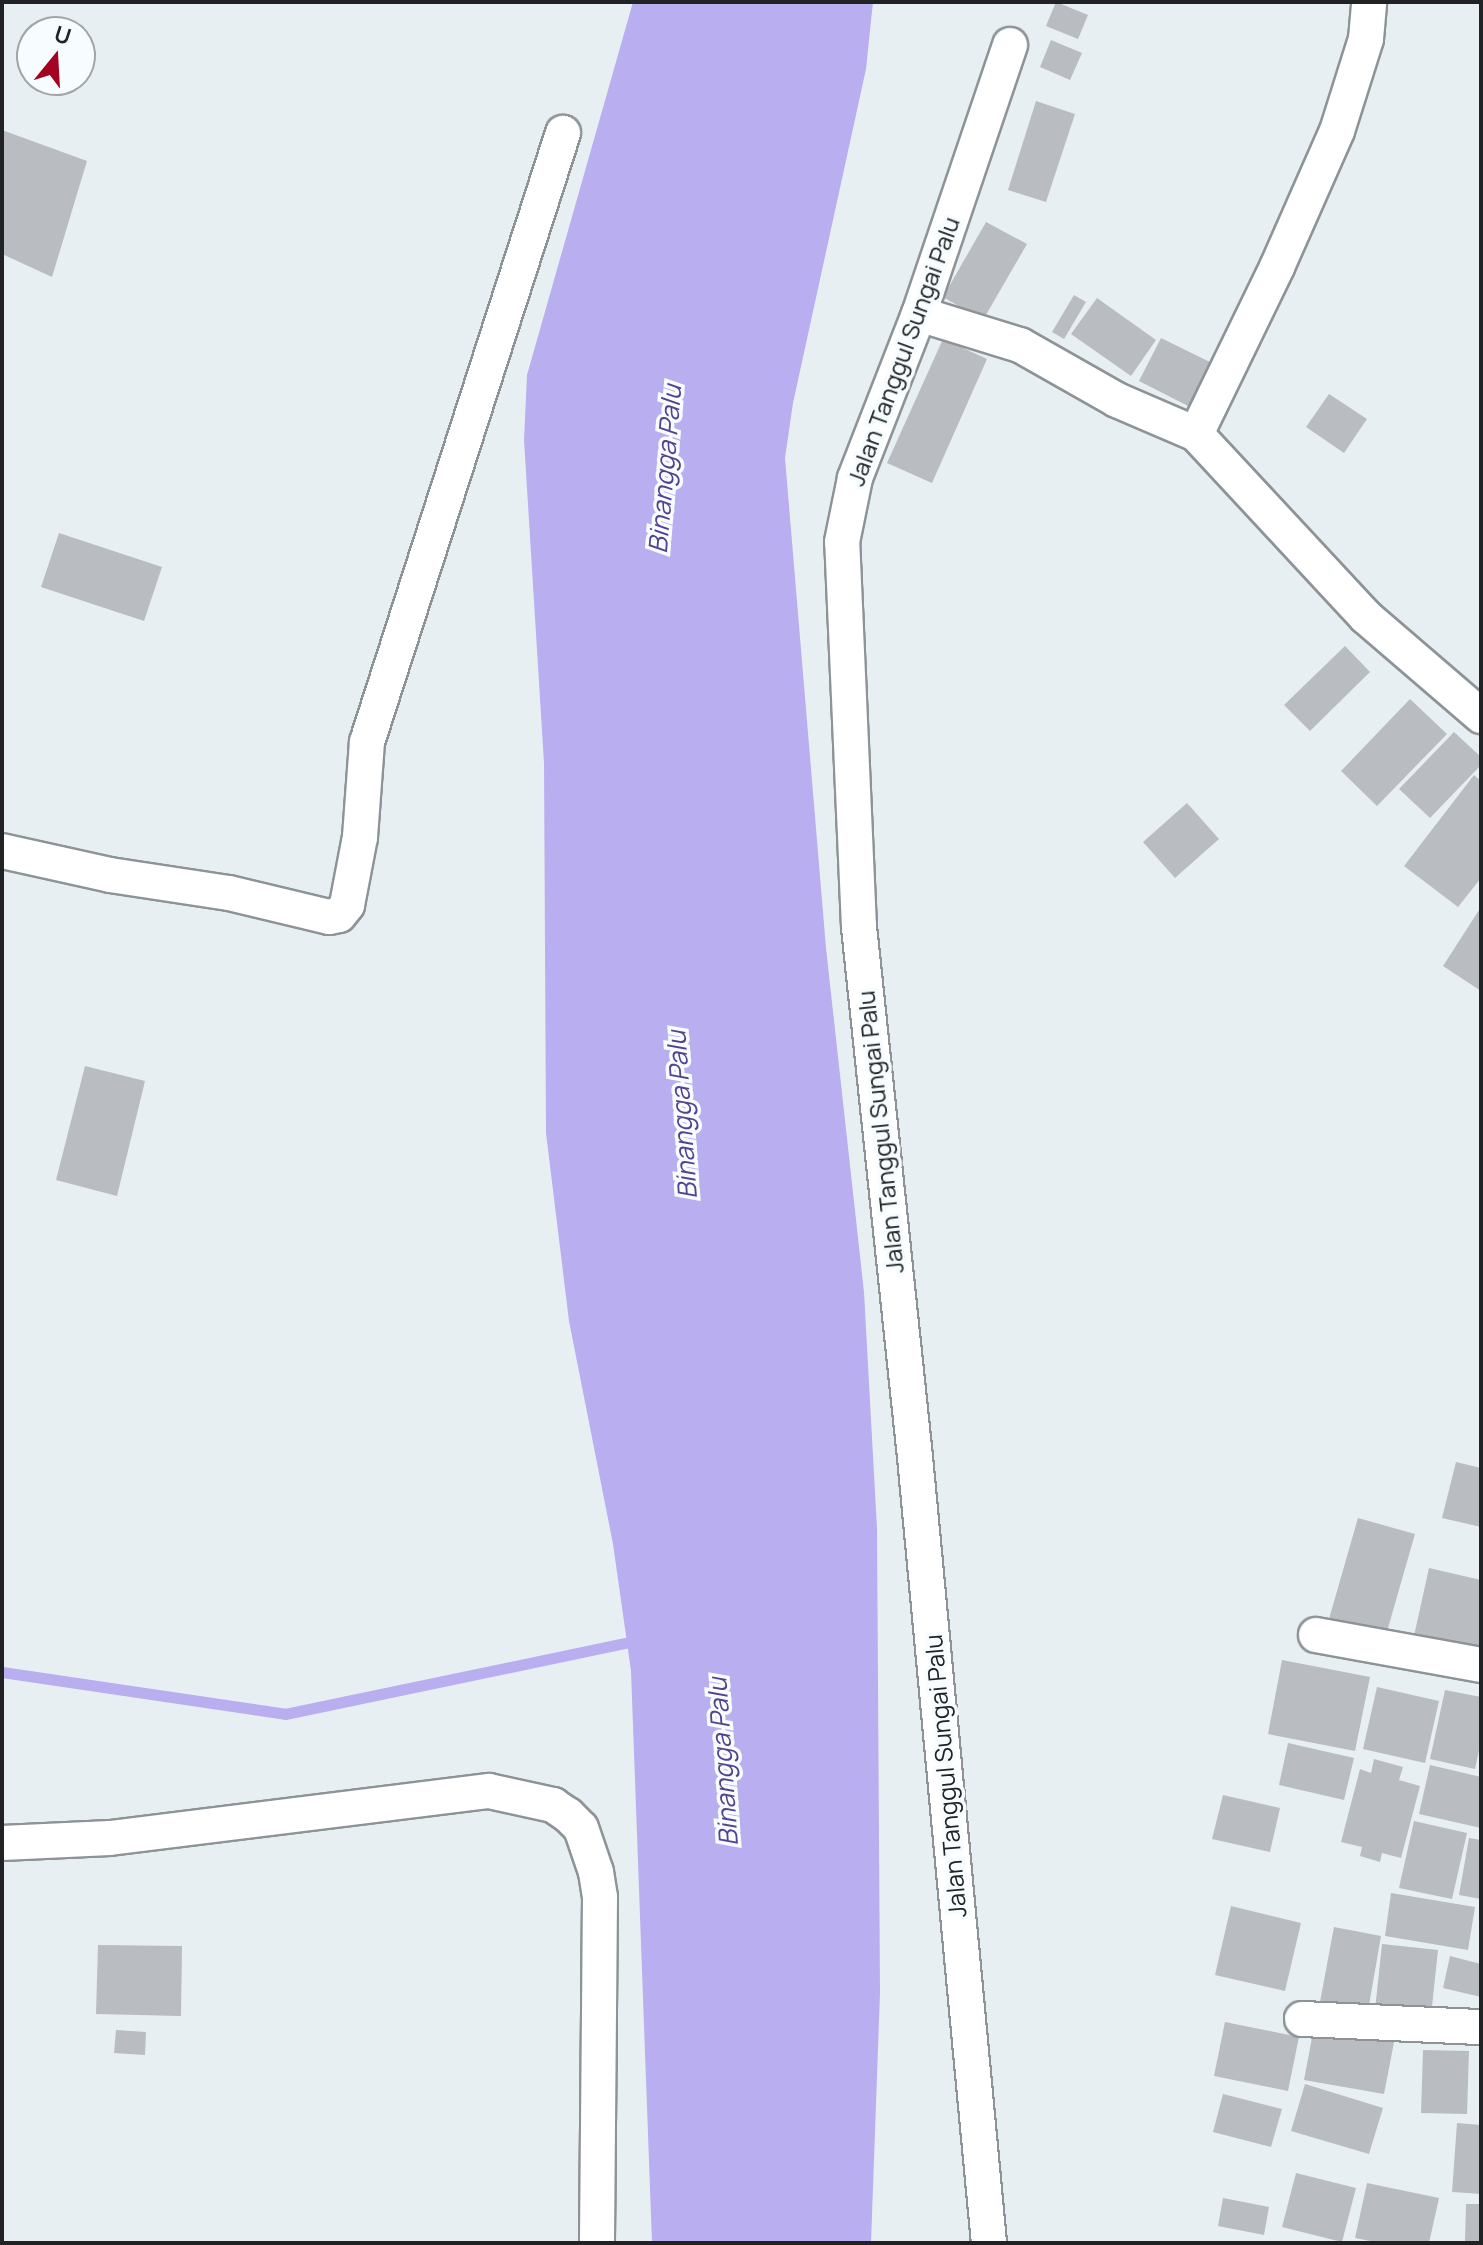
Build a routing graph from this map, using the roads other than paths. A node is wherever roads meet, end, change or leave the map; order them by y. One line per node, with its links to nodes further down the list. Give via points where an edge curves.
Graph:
1 (1369, 2): 5 (street, via 1366,39 1337,131)
2 (1010, 45): 4 (street, Jalan Tanggul Sungai Palu)
3 (563, 133): 7 (street, via 367,742 360,837 350,893 339,915)
4 (919, 314): 5 (street, via 1020,345 1117,400); 14 (street, Jalan Tanggul Sungai Palu, via 855,478 842,542 859,927)
5 (1196, 434): 6 (street, via 1366,617)
6 (1473, 697)
7 (2, 851)
8 (1316, 1635): 9 (street)
9 (1481, 1665)
10 (2, 1843): 13 (street, via 125,1837 489,1791 553,1805 581,1828 600,1897)
11 (1302, 2019): 12 (street)
12 (1481, 2027)
13 (597, 2243)
14 (989, 2243)

